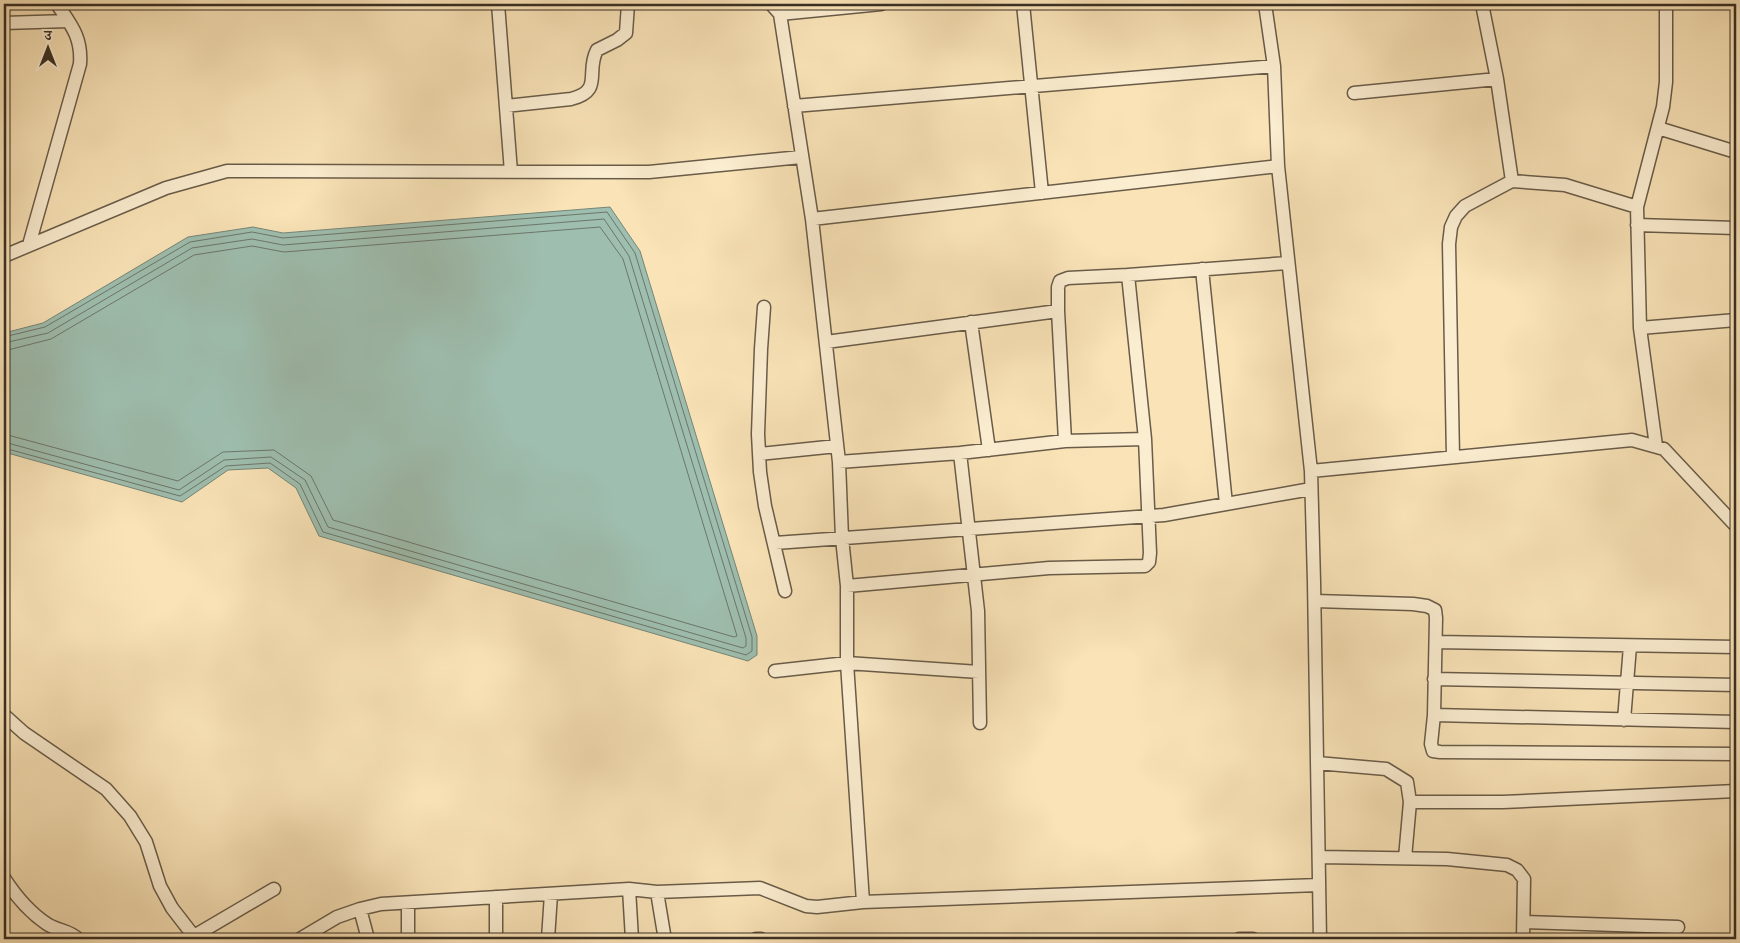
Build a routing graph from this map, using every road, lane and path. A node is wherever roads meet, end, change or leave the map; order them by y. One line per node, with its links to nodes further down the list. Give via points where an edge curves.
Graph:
1 (57, 4): 11 (street)
2 (498, 4): 17 (street)
3 (628, 4): 17 (street, via 626,32 597,50 592,65 592,83 587,93 571,99)
4 (771, 4): 10 (street)
5 (881, 4): 10 (street)
6 (1023, 4): 15 (street)
7 (1265, 4): 13 (street)
8 (1482, 4): 14 (street)
9 (1666, 4): 19 (street, via 1666,82)
10 (780, 14): 18 (street)
11 (68, 21): 12 (street); 30 (street, via 80,48 80,64)
12 (4, 23)
13 (1274, 66): 15 (street); 22 (street)
14 (1497, 79): 16 (street); 24 (street)
15 (1032, 86): 18 (street); 25 (street)
16 (1354, 93)
17 (506, 106): 23 (street)
18 (794, 106): 21 (street)
19 (1658, 128): 20 (street); 26 (street)
20 (1736, 152)
21 (801, 157): 23 (street, via 649,172); 27 (street)
22 (1278, 166): 25 (street); 32 (street)
23 (511, 172): 30 (street, via 227,171 166,188)
24 (1512, 181): 26 (street, via 1565,185); 48 (street, via 1465,206 1451,227)
25 (1042, 193): 27 (street)
26 (1637, 207): 28 (street)
27 (812, 218): 40 (street)
28 (1638, 225): 29 (street); 39 (street)
29 (1736, 228)
30 (30, 245): 31 (street)
31 (4, 256)
32 (1288, 263): 33 (street); 50 (street)
33 (1202, 269): 34 (street); 52 (street)
34 (1128, 275): 36 (street, via 1060,281); 41 (street)
35 (764, 307): 47 (street)
36 (1058, 311): 38 (street); 42 (street)
37 (1736, 320): 39 (street)
38 (971, 322): 40 (street); 45 (street)
39 (1640, 328): 44 (street)
40 (826, 342): 43 (street)
41 (1146, 438): 42 (street); 53 (street)
42 (1065, 441): 45 (street)
43 (837, 446): 47 (street); 49 (street)
44 (1656, 446): 48 (street, via 1632,440); 54 (street, via 1664,449)
45 (989, 450): 46 (street)
46 (960, 453): 49 (street); 55 (street)
47 (759, 454): 57 (street)
48 (1452, 457): 50 (street)
49 (839, 462): 56 (street)
50 (1311, 471): 51 (street)
51 (1311, 489): 52 (street); 61 (street)
52 (1226, 504): 53 (street)
53 (1148, 514): 55 (street); 58 (street, via 1150,553 1145,566)
54 (1736, 526)
55 (968, 530): 56 (street); 58 (street)
56 (842, 538): 57 (street); 59 (street)
57 (775, 544): 60 (street)
58 (974, 574): 59 (street); 67 (street)
59 (848, 586): 65 (street)
60 (785, 591)
61 (1315, 601): 62 (street, via 1427,606 1435,610); 77 (street)
62 (1436, 642): 63 (street); 68 (street)
63 (1630, 646): 64 (street); 69 (street)
64 (1736, 647)
65 (846, 663): 66 (street); 67 (street); 89 (street)
66 (775, 671)
67 (979, 672): 75 (street)
68 (1434, 679): 69 (street); 72 (street)
69 (1626, 683): 70 (street); 73 (street)
70 (1736, 685)
71 (4, 714): 94 (street, via 24,733 106,789 130,816 146,842 160,886)
72 (1434, 715): 73 (street); 76 (street, via 1431,744 1433,751 1440,752)
73 (1624, 720): 74 (street)
74 (1736, 722)
75 (980, 723)
76 (1736, 754)
77 (1317, 763): 79 (street, via 1386,769 1407,782); 80 (street)
78 (1736, 791): 79 (street, via 1503,802)
79 (1410, 802): 81 (street)
80 (1319, 857): 81 (street); 83 (street)
81 (1405, 858): 92 (street, via 1507,865 1517,870 1524,879)
82 (4, 878): 95 (street, via 17,898 48,925 72,933)
83 (1319, 886): 89 (street); 107 (street)
84 (274, 889): 94 (street)
85 (629, 889): 86 (street); 87 (street); 101 (street)
86 (657, 892): 89 (street, via 760,888 806,906); 102 (street)
87 (550, 894): 88 (street); 100 (street)
88 (496, 897): 90 (street); 99 (street)
89 (863, 902)
90 (408, 903): 91 (street); 98 (street)
91 (360, 909): 96 (street, via 337,917); 97 (street)
92 (1524, 922): 93 (street); 108 (street)
93 (1678, 927)
94 (192, 938)
95 (78, 939)
96 (300, 939)
97 (368, 939)
98 (408, 939)
99 (496, 939)
100 (548, 939)
101 (632, 939)
102 (666, 939)
103 (756, 939): 104 (street)
104 (761, 939)
105 (1238, 939): 106 (street)
106 (1253, 939)
107 (1320, 939)
108 (1523, 939)

